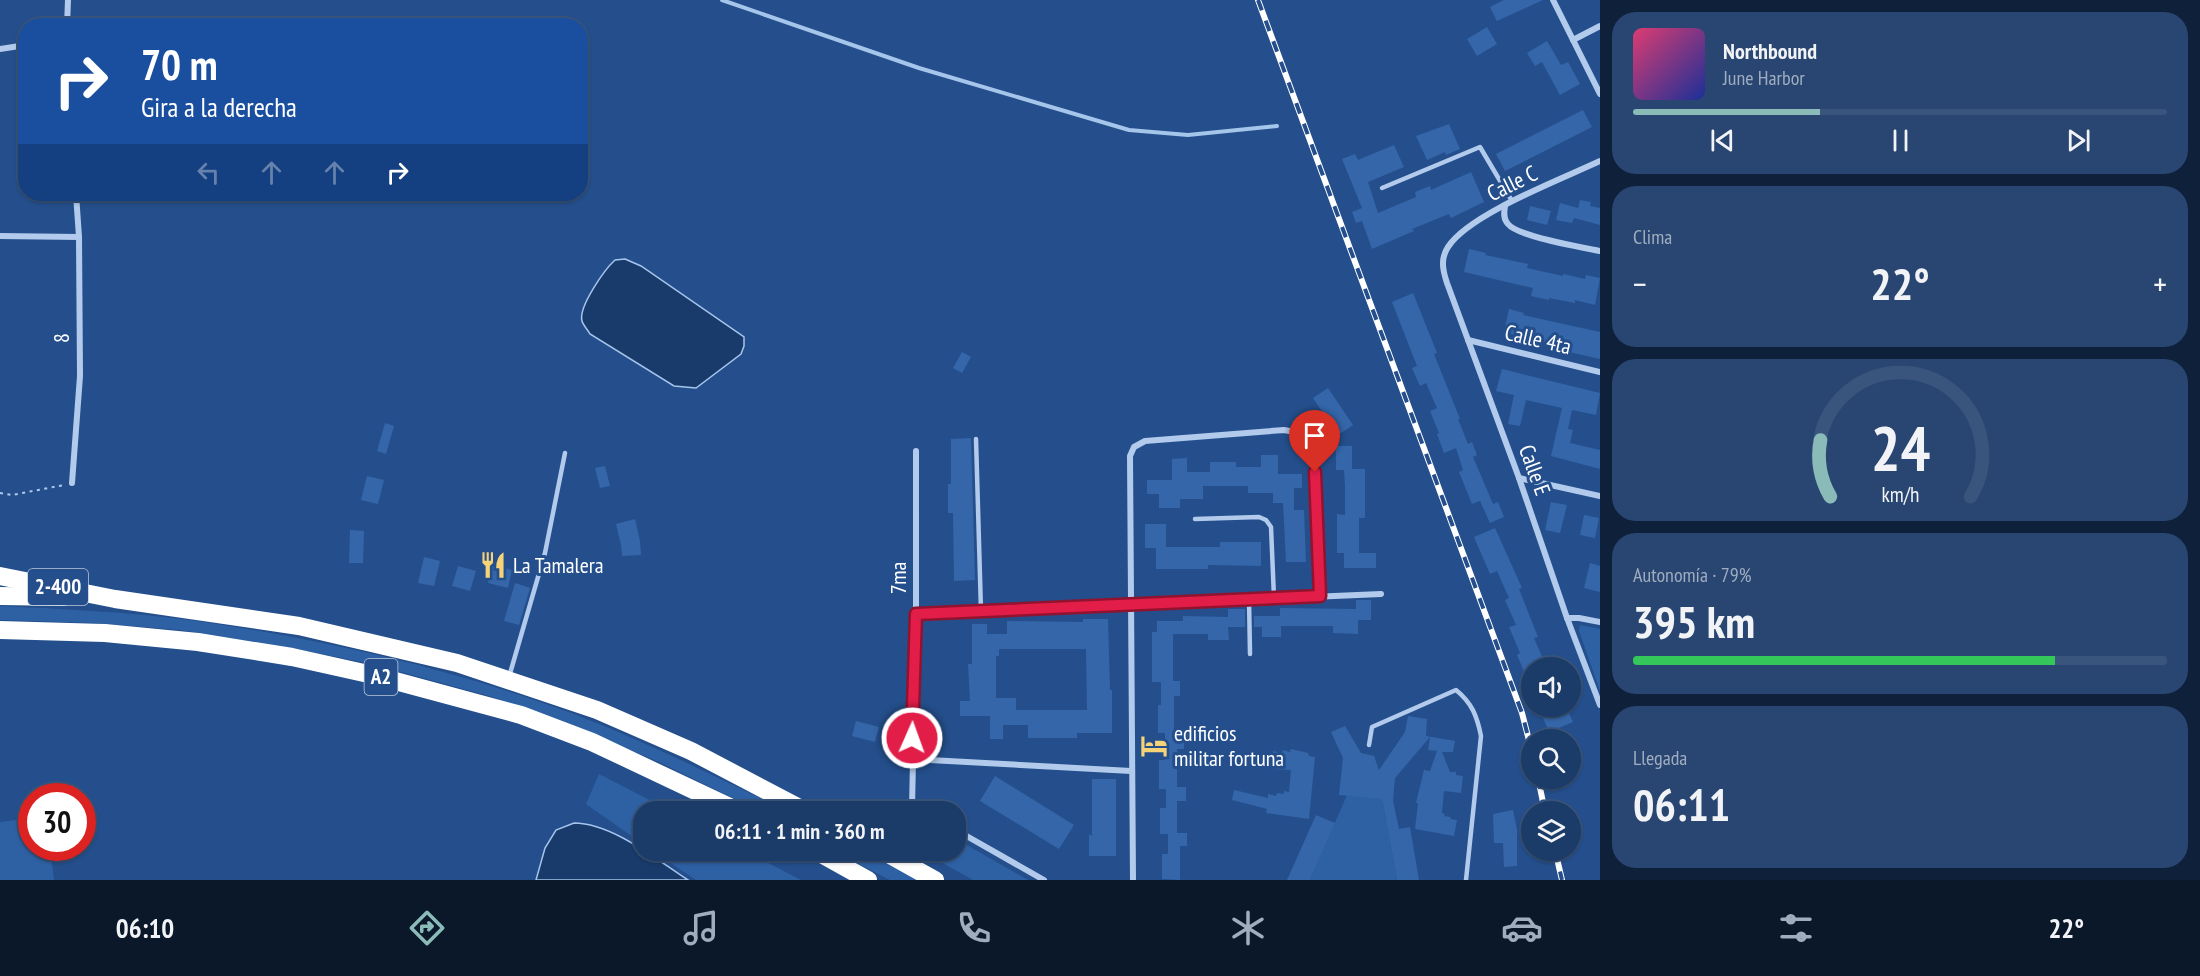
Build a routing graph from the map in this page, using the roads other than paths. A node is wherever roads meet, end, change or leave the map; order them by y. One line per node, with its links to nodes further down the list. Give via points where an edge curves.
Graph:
1 (68, 0): 3 (street)
2 (1553, 0): 5 (street)
3 (67, 18)
4 (1600, 26): 5 (street)
5 (1573, 40): 8 (street)
6 (18, 46): 7 (street)
7 (0, 49)
8 (1600, 94)
9 (1600, 161): 12 (street, Calle C)
10 (1382, 188): 12 (lane, via 1480,147)
11 (76, 201): 15 (street, 8)
12 (1512, 201): 13 (street, Calle C)
13 (1504, 206): 16 (street, Calle C, via 1466,228); 17 (street, via 1505,220 1513,229)
14 (0, 236): 15 (street)
15 (79, 237): 24 (street, 8, via 80,376)
16 (1447, 248): 18 (street, Calle E, via 1443,272)
17 (1600, 252)
18 (1468, 340): 19 (street, Calle 4ta); 23 (street, Calle E)
19 (1600, 372)
20 (976, 439): 35 (lane)
21 (916, 451): 36 (street, 7ma)
22 (565, 453): 41 (lane, via 545,553)
23 (1519, 477): 25 (street); 37 (street, Calle E)
24 (72, 483)
25 (1600, 496)
26 (1195, 519): 32 (lane, via 1266,520 1271,527)
27 (0, 576): 33 (highway, 2-400)
28 (1381, 594): 30 (street)
29 (0, 596): 33 (highway, A2)
30 (1320, 596): 32 (street); 34 (street, via 1314,452 1304,437 1284,430 1144,441 1134,447 1130,456)
31 (1250, 598): 32 (street); 34 (street); 40 (lane)
32 (1274, 598)
33 (116, 599): 41 (highway, A2, via 299,626)
34 (1130, 604): 35 (street); 45 (street)
35 (981, 611): 36 (street)
36 (916, 614): 44 (street, 7ma)
37 (1567, 618): 38 (street); 42 (street, Calle E)
38 (1600, 622)
39 (0, 630): 46 (highway, A2, via 105,633 198,642 373,675 521,715 592,742)
40 (1250, 654)
41 (509, 679): 47 (highway, A2, via 597,710 691,751)
42 (1600, 705)
43 (1369, 745): 56 (lane, via 1372,727 1456,690 1469,701 1482,736)
44 (911, 759): 45 (street); 48 (street, 7ma)
45 (1131, 771): 55 (street)
46 (717, 801)
47 (786, 801)
48 (911, 801)
49 (966, 836): 54 (street)
50 (834, 861): 52 (highway)
51 (903, 861): 53 (highway)
52 (868, 880)
53 (935, 880)
54 (1044, 880)
55 (1133, 880)
56 (1466, 880)

